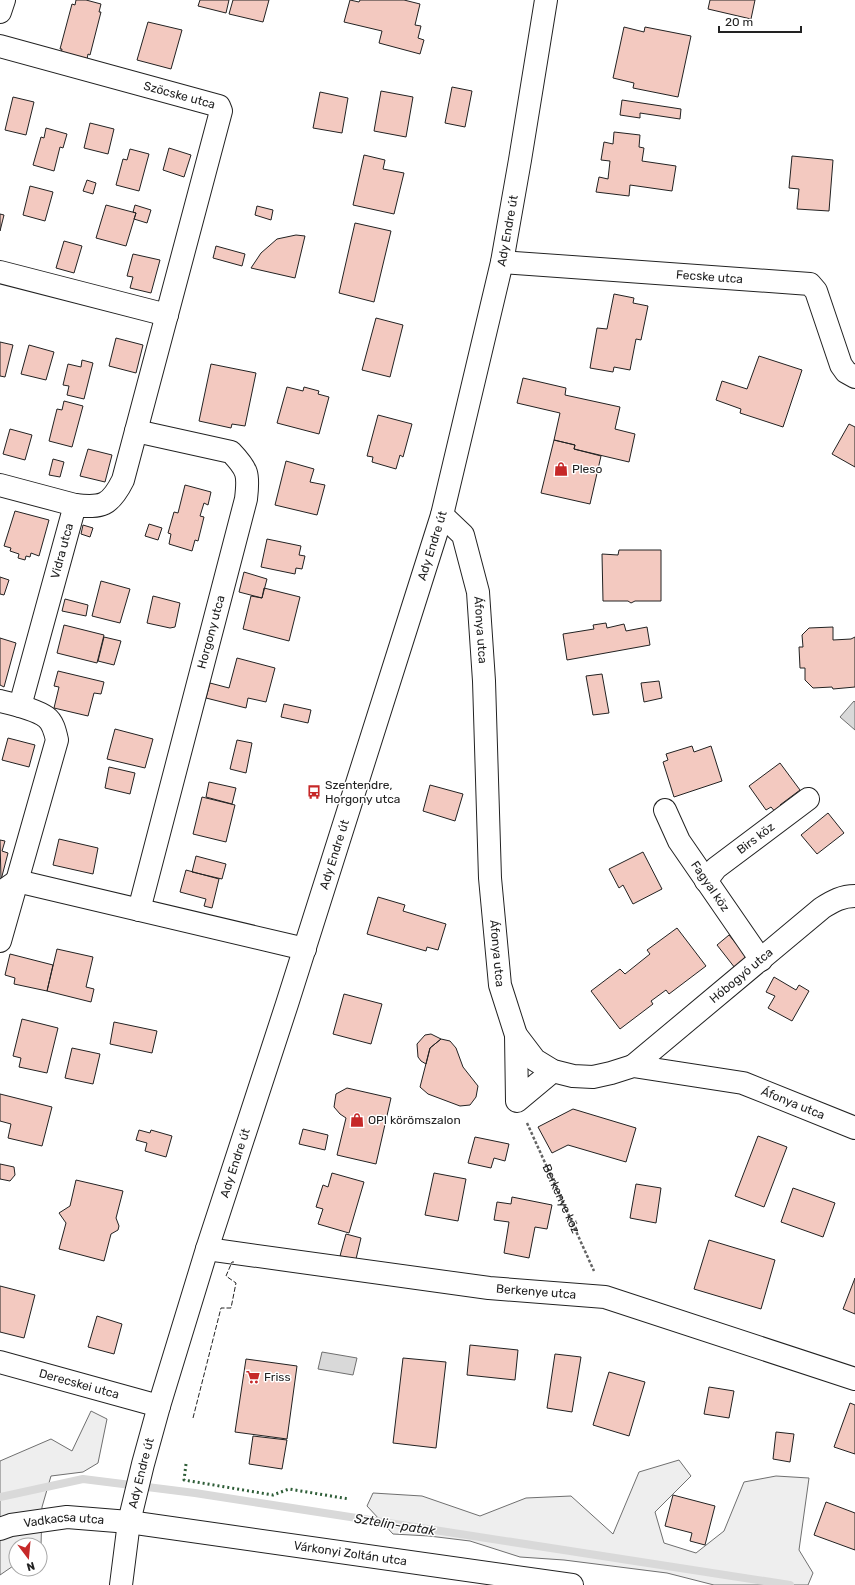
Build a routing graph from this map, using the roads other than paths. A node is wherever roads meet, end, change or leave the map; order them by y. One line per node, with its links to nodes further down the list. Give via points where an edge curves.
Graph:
1 (4, 0): 3 (street)
2 (546, 0): 5 (street, Ady Endre út)
3 (0, 12)
4 (0, 46): 7 (street, Szöcske utca, via 219,106 221,111)
5 (502, 262): 8 (street, Fecske utca, via 810,284 816,291 841,365 846,372); 12 (street, Ady Endre út)
6 (0, 272): 7 (street)
7 (167, 315): 9 (street, Szöcske utca)
8 (855, 377)
9 (136, 431): 11 (street, via 123,480 114,496 94,507); 19 (street, Horgony utca, via 231,452 242,463 248,478 246,499)
10 (0, 485): 11 (street)
11 (75, 505): 13 (street, Vidra utca)
12 (442, 515): 21 (street, Ady Endre út); 23 (street, Áfonya utca, via 463,535 478,592 484,681 490,878 500,985)
13 (10, 703): 17 (street, via 46,717 54,727 57,740)
14 (808, 799): 16 (street, Birs köz, via 716,868)
15 (665, 810): 16 (street, Fagyal köz, via 679,841)
16 (706, 881): 22 (street, Fagyal köz)
17 (8, 887): 19 (street); 20 (street)
18 (855, 896): 22 (street, Hóbogyó utca, via 836,899 822,908)
19 (139, 910): 21 (street)
20 (0, 941)
21 (305, 949): 27 (street, Ady Endre út)
22 (761, 960): 24 (street, Hóbogyó utca)
23 (516, 1035): 25 (street, Áfonya utca, via 535,1060); 25 (street, via 517,1101)
24 (633, 1066): 25 (street, Áfonya utca, via 592,1077); 26 (street, Áfonya utca, via 743,1083)
25 (553, 1071)
26 (855, 1128)
27 (207, 1249): 29 (street, Berkenye utca, via 489,1288 605,1297); 30 (street, Ady Endre út)
28 (0, 1362): 30 (street, Derecskei utca)
29 (855, 1379)
30 (159, 1406): 31 (street, Ady Endre út)
31 (131, 1515): 32 (street, Vadkacsa utca, via 67,1517); 33 (street, Ady Endre út); 34 (street, Várkonyi Zoltán utca)
32 (0, 1529)
33 (121, 1585)
34 (572, 1585)

